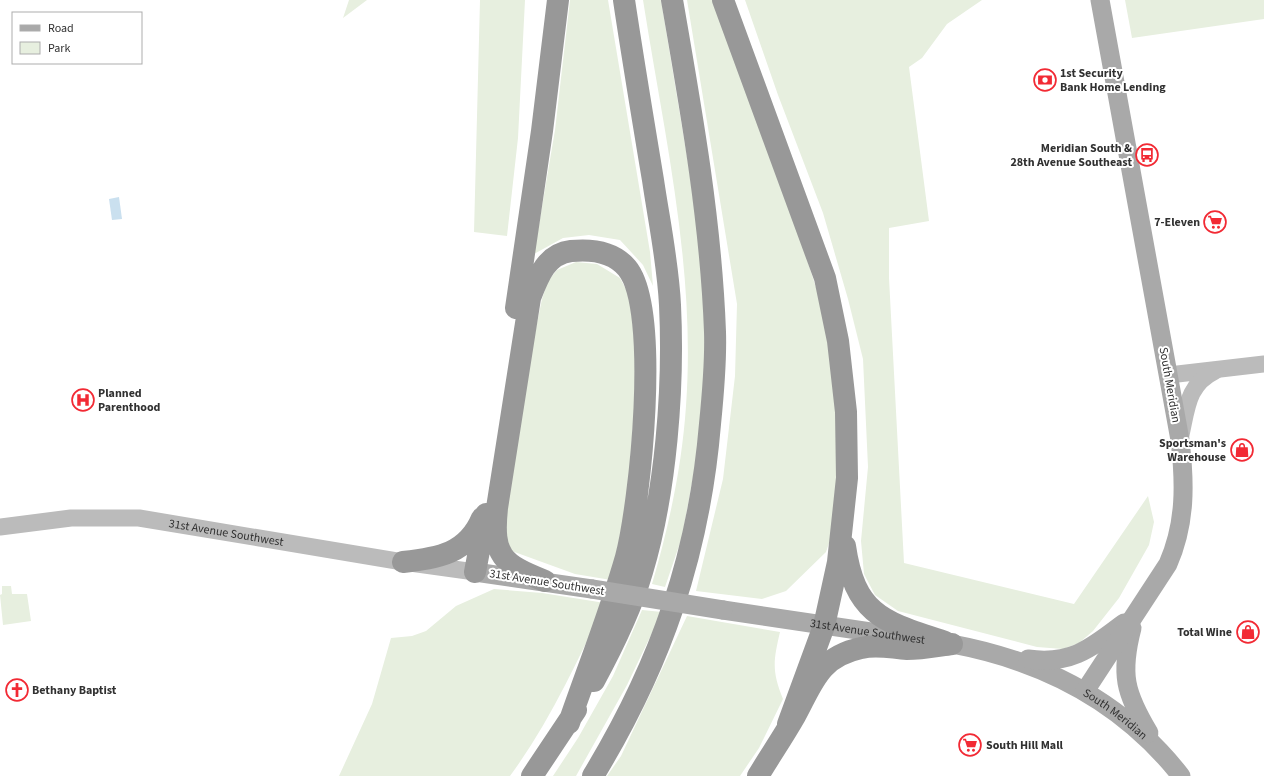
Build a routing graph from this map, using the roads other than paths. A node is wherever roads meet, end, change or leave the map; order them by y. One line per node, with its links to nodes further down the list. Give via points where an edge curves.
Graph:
1 (558, 0): 10 (highway)
2 (624, 0): 21 (highway, via 670,304 667,434 657,502 642,573 610,651)
3 (672, 0): 25 (highway, via 694,131 710,264 715,333 708,454 694,534 669,622 633,706)
4 (723, 0): 11 (highway, via 825,278 838,340 846,412 847,478)
5 (1100, 0): 8 (main road, South Meridian)
6 (1264, 364): 7 (street)
7 (1218, 369): 8 (street); 9 (street, via 1202,378 1193,390)
8 (1169, 375): 9 (main road, South Meridian)
9 (1180, 440): 16 (main road, South Meridian, via 1184,484 1180,530 1168,564)
10 (491, 488): 13 (highway, via 479,524 464,543 438,558); 14 (highway)
11 (844, 517): 17 (highway, via 838,562); 18 (highway, via 845,542 851,575 863,601 882,618)
12 (0, 527): 13 (street, 31st Avenue Southwest, via 79,518 139,518)
13 (403, 562): 14 (street, 31st Avenue Southwest)
14 (475, 572): 15 (main road, 31st Avenue Southwest)
15 (545, 581): 17 (main road, 31st Avenue Southwest, bridge); 21 (highway, via 520,571 503,557 495,540 496,508 530,298 540,271 552,259 567,252 591,249 623,263 636,284 644,325 646,386 635,507 626,555)
16 (1136, 613): 19 (main road, via 1096,645 1078,655 1059,660); 20 (main road, South Meridian); 23 (main road, via 1126,649 1126,682 1133,706)
17 (824, 626): 18 (main road, 31st Avenue Southwest); 22 (highway)
18 (952, 644): 19 (main road, 31st Avenue Southwest); 22 (highway, via 908,649 862,647 846,652 820,670 794,718)
19 (1003, 655): 20 (main road, 31st Avenue Southwest, via 1045,671)
20 (1085, 692): 23 (main road, South Meridian, via 1124,719)
21 (569, 723): 24 (highway)
22 (788, 724): 26 (highway)
23 (1160, 751): 27 (main road, South Meridian)
24 (532, 776)
25 (593, 776)
26 (758, 776)
27 (1181, 776)

